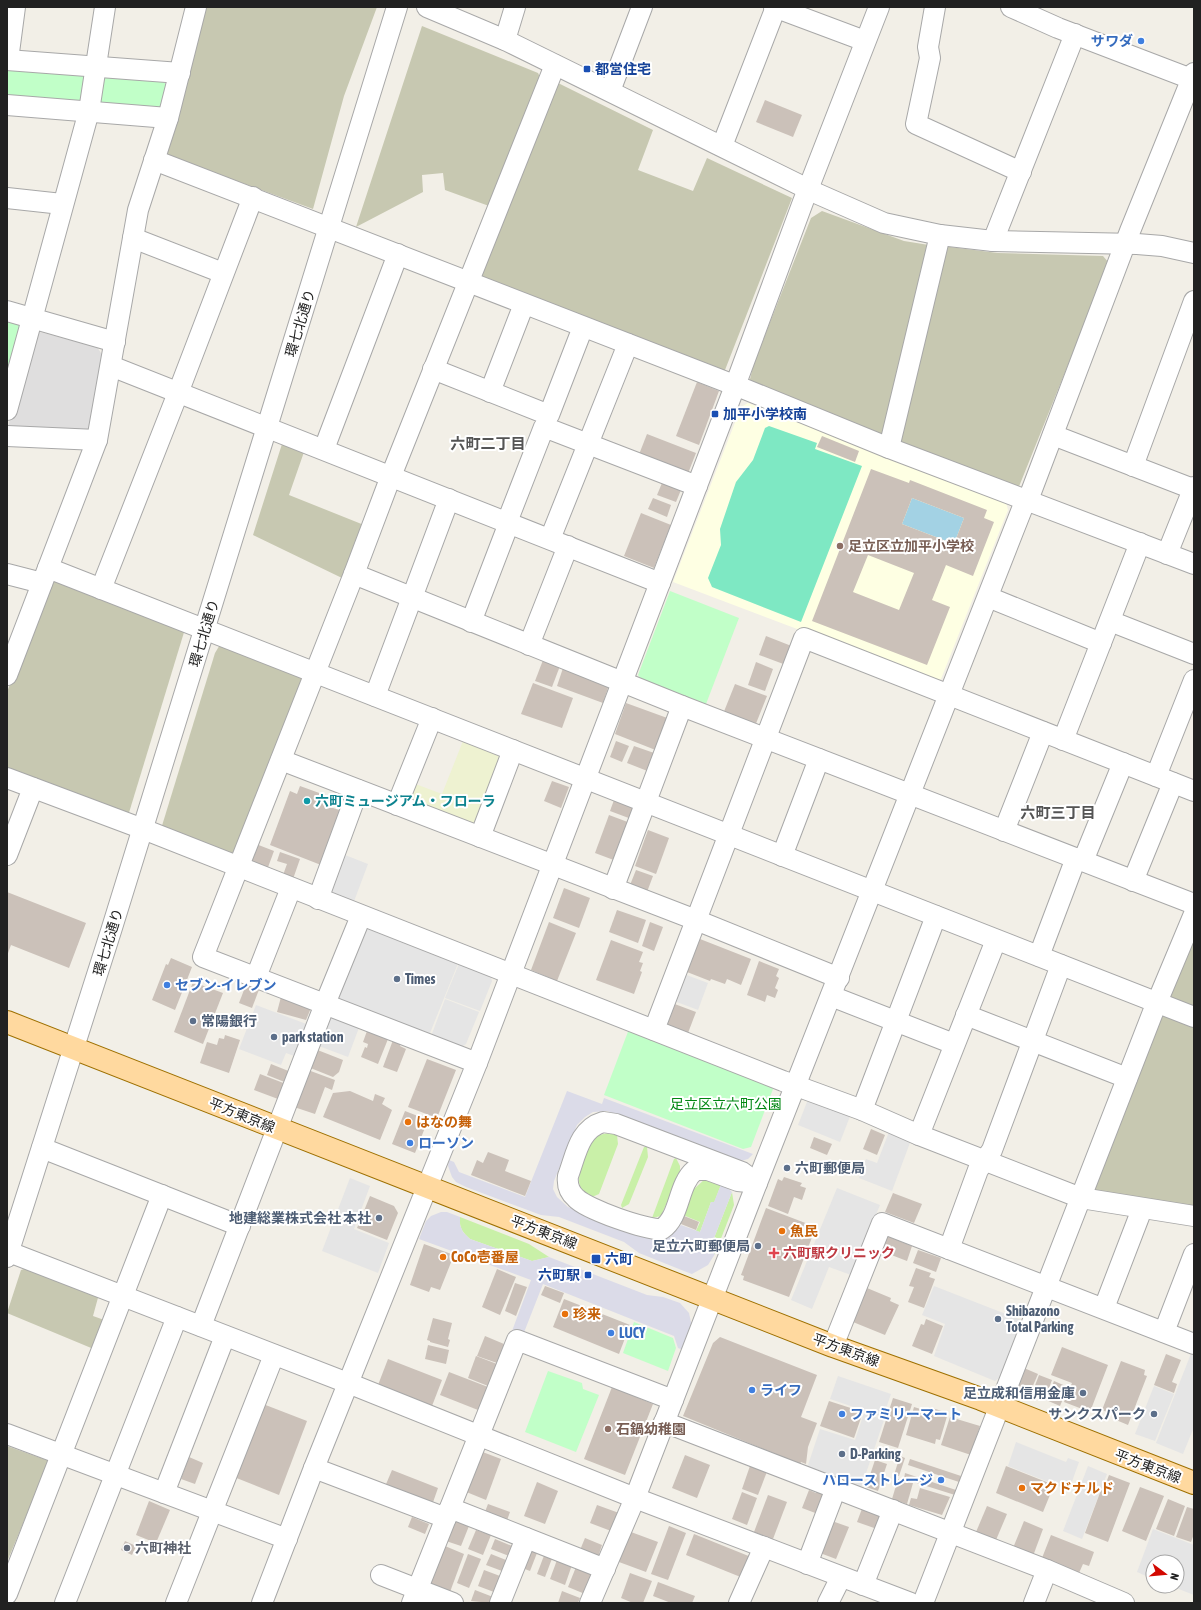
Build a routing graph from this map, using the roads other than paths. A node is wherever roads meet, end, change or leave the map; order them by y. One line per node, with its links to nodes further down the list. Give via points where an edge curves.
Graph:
1 (15, 7): 15 (street)
2 (105, 7): 17 (street)
3 (196, 7): 18 (street)
4 (397, 7): 31 (street, 環七北通り)
5 (427, 7): 13 (street)
6 (515, 7): 13 (street)
7 (642, 7): 20 (street)
8 (775, 7): 14 (street); 24 (street)
9 (879, 7): 14 (street)
10 (935, 7): 26 (street, via 928,47 930,58 916,124)
11 (1011, 7): 12 (street)
12 (1075, 34): 19 (street); 26 (street)
13 (505, 40): 16 (street)
14 (865, 41): 27 (street)
15 (7, 60): 17 (street)
16 (555, 65): 20 (street); 39 (street)
17 (96, 66): 18 (street); 22 (street)
18 (180, 73): 23 (street)
19 (1193, 77): 35 (street)
20 (610, 91): 24 (street)
21 (7, 105): 22 (street)
22 (89, 111): 23 (street); 30 (street)
23 (168, 118): 25 (street)
24 (722, 146): 27 (street)
25 (154, 160): 28 (street); 33 (street, via 138,210)
26 (1021, 172): 34 (street)
27 (808, 189): 32 (street, via 884,223); 49 (street)
28 (253, 197): 31 (street); 38 (street)
29 (7, 198): 30 (street)
30 (62, 204): 43 (street)
31 (329, 227): 37 (street); 54 (street, 環七北通り)
32 (940, 235): 34 (street); 59 (street)
33 (133, 238): 38 (street); 45 (street)
34 (992, 241): 35 (street)
35 (1125, 244): 36 (street, via 1162,246); 55 (street)
36 (1194, 253)
37 (398, 254): 39 (street); 60 (street)
38 (223, 273): 51 (street)
39 (468, 282): 41 (street); 48 (street)
40 (1194, 301): 61 (street)
41 (524, 304): 44 (street); 50 (street)
42 (7, 311): 43 (street)
43 (31, 318): 45 (street); 52 (street)
44 (583, 327): 46 (street); 53 (street)
45 (115, 342): 47 (street)
46 (628, 344): 49 (street); 58 (street)
47 (111, 366): 51 (street); 57 (street)
48 (434, 369): 50 (street); 62 (street)
49 (735, 386): 59 (street); 63 (street)
50 (490, 392): 53 (street)
51 (178, 393): 54 (street); 77 (street)
52 (7, 410)
53 (547, 421): 58 (street); 67 (street)
54 (267, 427): 60 (street); 82 (street, 環七北通り)
55 (1053, 434): 61 (street); 66 (street)
56 (7, 436): 57 (street)
57 (97, 440): 75 (street)
58 (588, 444): 63 (street); 68 (street)
59 (889, 448): 66 (street)
60 (324, 449): 62 (street)
61 (1133, 466): 64 (street)
62 (391, 476): 65 (street); 74 (street)
63 (697, 486): 76 (street)
64 (1194, 488): 71 (street)
65 (450, 499): 67 (street); 79 (street)
66 (1026, 502): 69 (street); 78 (street)
67 (508, 522): 68 (street); 81 (street)
68 (550, 539): 70 (street)
69 (1140, 543): 71 (street); 80 (street)
70 (568, 546): 76 (street); 84 (street)
71 (1167, 554): 72 (street)
72 (1194, 564)
73 (7, 574): 75 (street)
74 (354, 574): 79 (street); 86 (street)
75 (45, 576): 77 (street); 87 (street)
76 (660, 583): 89 (street)
77 (101, 588): 82 (street)
78 (988, 597): 83 (street); 91 (street)
79 (411, 598): 81 (street); 90 (street)
80 (1110, 621): 83 (street); 85 (street)
81 (471, 622): 84 (street)
82 (205, 630): 86 (street); 110 (street, 環七北通り)
83 (1101, 643): 96 (street)
84 (529, 645): 89 (street)
85 (1194, 654)
86 (315, 673): 90 (street); 99 (street)
87 (7, 675)
88 (1194, 680): 103 (street)
89 (622, 683): 92 (street); 102 (street)
90 (375, 696): 93 (street)
91 (950, 696): 94 (street); 95 (street, via 804,638); 107 (street)
92 (682, 706): 95 (street); 108 (street)
93 (432, 718): 97 (street); 109 (street)
94 (1043, 732): 96 (street); 111 (street)
95 (766, 738): 98 (street); 112 (street)
96 (1063, 740): 100 (street)
97 (513, 750): 102 (street); 113 (street)
98 (819, 759): 107 (street); 115 (street)
99 (283, 761): 105 (street); 118 (street)
100 (1123, 763): 103 (street); 116 (street)
101 (7, 778): 104 (street)
102 (585, 778): 108 (street); 117 (street)
103 (1164, 779): 106 (street); 119 (street)
104 (33, 788): 110 (street); 114 (street)
105 (358, 790): 109 (street); 123 (street)
106 (1194, 791)
107 (911, 794): 111 (street); 122 (street)
108 (646, 803): 112 (street); 121 (street)
109 (396, 805): 113 (street)
110 (143, 829): 118 (street); 144 (street, 環七北通り)
111 (1004, 831): 116 (street)
112 (729, 835): 115 (street); 128 (street)
113 (480, 837): 117 (street)
114 (7, 855)
115 (782, 856): 122 (street)
116 (1079, 860): 119 (street); 130 (street)
117 (552, 866): 121 (street); 132 (street)
118 (239, 867): 120 (street); 133 (street, via 203,957)
119 (1133, 881): 124 (street)
120 (291, 888): 123 (street); 133 (street)
121 (613, 889): 128 (street)
122 (872, 892): 127 (street); 134 (street)
123 (318, 899): 126 (street)
124 (1194, 904)
125 (1194, 914): 135 (street)
126 (361, 916): 132 (street); 136 (street)
127 (936, 916): 129 (street); 139 (street)
128 (696, 920): 134 (street); 141 (street)
129 (996, 940): 130 (street); 137 (street)
130 (1039, 956): 131 (street)
131 (1061, 965): 135 (street); 142 (street)
132 (510, 973): 141 (street); 145 (street)
133 (256, 977): 136 (street)
134 (835, 987): 139 (street); 147 (street)
135 (1157, 1002): 138 (street); 146 (street)
136 (325, 1004): 145 (street); 149 (street)
137 (966, 1015): 142 (street); 143 (street)
138 (1194, 1017)
139 (895, 1020): 143 (street); 148 (street)
140 (7, 1022): 144 (main road, 平方東京線)
141 (654, 1030): 147 (street)
142 (1033, 1041): 146 (street); 152 (street, via 992,1150)
143 (954, 1044): 150 (street)
144 (75, 1048): 149 (main road, 平方東京線); 151 (street, 環七北通り)
145 (477, 1064): 154 (street)
146 (1127, 1078): 156 (street)
147 (796, 1086): 148 (street); 153 (street)
148 (862, 1110): 150 (street)
149 (277, 1129): 154 (main road, 平方東京線); 159 (street)
150 (919, 1135): 152 (street)
151 (42, 1148): 155 (street); 161 (street, 環七北通り)
152 (985, 1160): 156 (street); 160 (street, via 978,1170)
153 (757, 1182): 153 (street, via 738,1181 708,1170 695,1170 686,1180 667,1225 656,1230 583,1204 573,1195 567,1183 584,1133 596,1124 610,1122 742,1172); 166 (street)
154 (428, 1188): 166 (main road, 平方東京線); 175 (street)
155 (162, 1195): 159 (street); 165 (street)
156 (1081, 1198): 157 (street); 164 (street)
157 (1142, 1209): 158 (street); 167 (street)
158 (1194, 1216)
159 (240, 1226): 169 (street)
160 (949, 1249): 164 (street); 173 (street, via 882,1223)
161 (8, 1254): 165 (street)
162 (1194, 1254): 163 (street)
163 (1188, 1285): 170 (street)
164 (1047, 1286): 167 (street); 177 (street)
165 (122, 1296): 168 (street); 181 (street)
166 (713, 1299): 173 (main road, 平方東京線); 176 (street)
167 (1104, 1308): 170 (street)
168 (178, 1318): 169 (street); 183 (street)
169 (201, 1326): 171 (street)
170 (1164, 1332): 172 (street)
171 (224, 1336): 174 (street); 186 (street)
172 (1194, 1344)
173 (833, 1346): 177 (main road, 平方東京線)
174 (274, 1354): 175 (street); 189 (street)
175 (349, 1384): 180 (street); 182 (street)
176 (673, 1400): 178 (street); 180 (street, via 517,1340)
177 (1000, 1407): 184 (main road, 平方東京線); 191 (street)
178 (664, 1422): 185 (street); 187 (street)
179 (7, 1434): 181 (street)
180 (479, 1435): 187 (street); 190 (street)
181 (62, 1455): 183 (street); 201 (street)
182 (314, 1468): 190 (street); 193 (street)
183 (115, 1475): 186 (street); 204 (street)
184 (1194, 1483)
185 (836, 1488): 188 (street); 195 (street)
186 (164, 1493): 189 (street)
187 (635, 1498): 194 (street); 196 (street)
188 (893, 1510): 191 (street); 200 (street)
189 (212, 1511): 193 (street); 205 (street)
190 (448, 1513): 192 (street); 202 (street)
191 (950, 1532): 197 (street); 213 (street)
192 (526, 1538): 196 (street); 208 (street)
193 (287, 1539): 206 (street)
194 (764, 1547): 195 (street); 210 (street)
195 (807, 1564): 199 (street)
196 (605, 1569): 209 (street)
197 (1047, 1570): 203 (street); 214 (street)
198 (381, 1575): 202 (street)
199 (841, 1576): 200 (street); 211 (street)
200 (863, 1585): 212 (street)
201 (7, 1594)
202 (415, 1596): 207 (street)
203 (1104, 1599): 215 (street)
204 (65, 1603)
205 (176, 1603)
206 (262, 1603)
207 (453, 1603)
208 (500, 1603)
209 (590, 1603)
210 (739, 1603)
211 (828, 1603)
212 (911, 1603)
213 (923, 1603)
214 (1034, 1603)
215 (1124, 1603)

